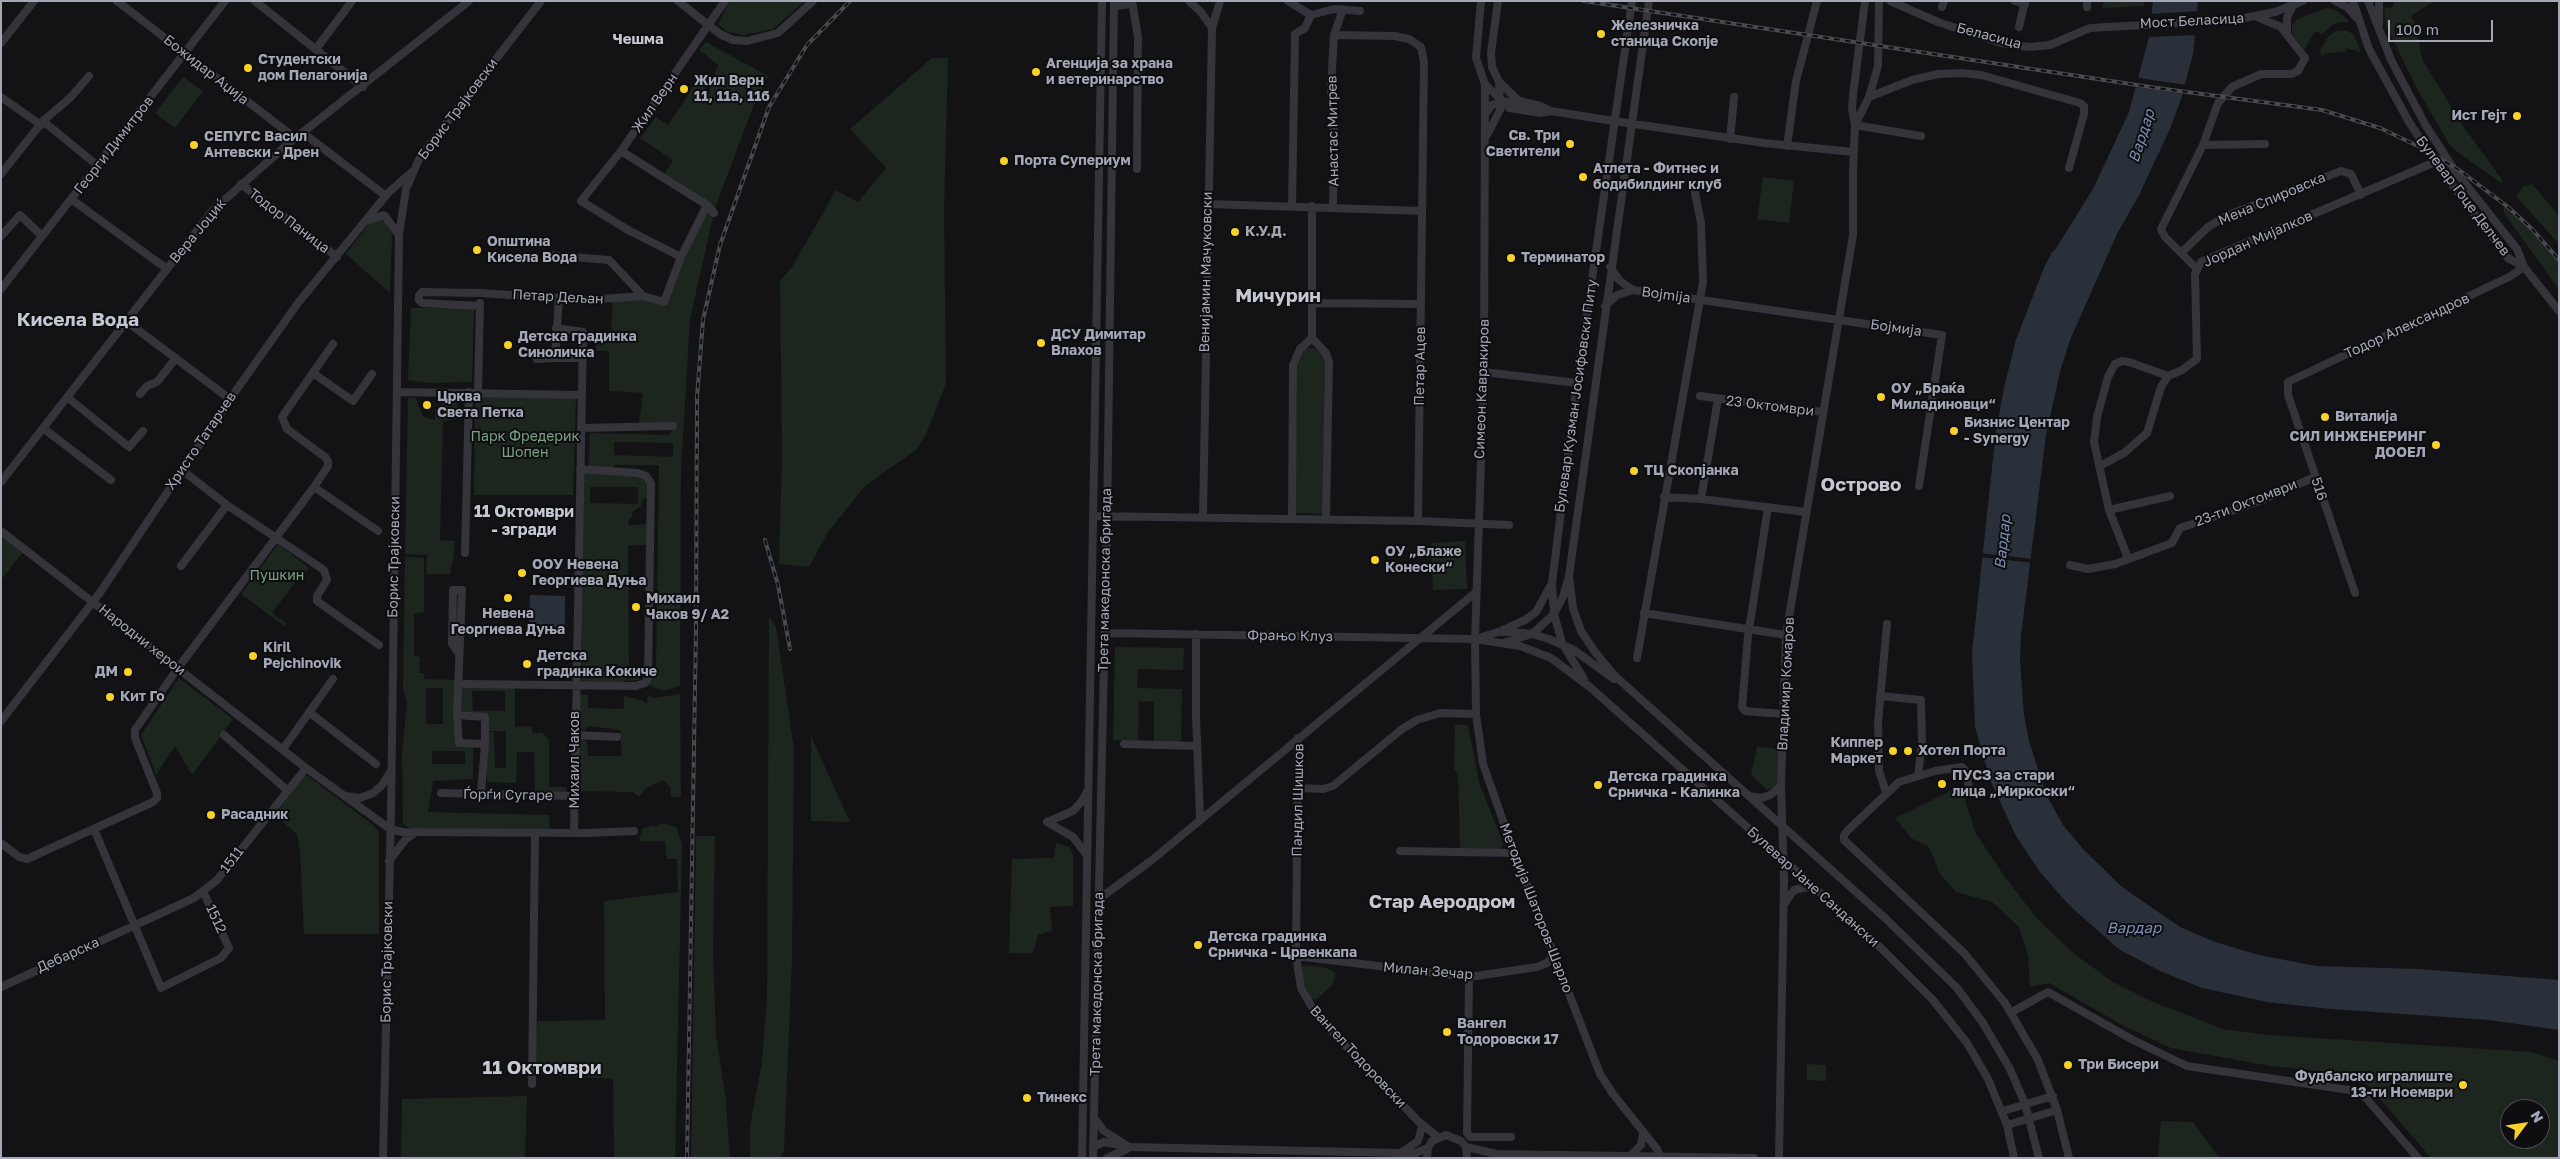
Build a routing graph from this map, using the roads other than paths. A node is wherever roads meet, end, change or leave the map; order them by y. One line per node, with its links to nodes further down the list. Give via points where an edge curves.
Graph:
1 (34, 1): 46 (street)
2 (117, 1): 48 (street, Божидар Аџија)
3 (225, 1): 48 (street, Георги Димитров)
4 (352, 1): 47 (street)
5 (469, 1): 52 (street, Вера Јоциќ)
6 (541, 1): 80 (street, Борис Трајковски, via 424,152)
7 (678, 1): 39 (street)
8 (725, 1): 39 (street, Жил Верн)
9 (813, 1): 39 (street, via 786,27 760,39 732,40)
10 (1102, 1): 162 (street, Трета македонска бригада)
11 (1189, 1): 41 (street)
12 (1220, 1): 35 (street, Венијамин Мачуковски)
13 (1226, 1): 35 (street)
14 (1288, 1): 36 (street)
15 (1480, 1): 51 (street, via 1476,58)
16 (1498, 1): 50 (street, via 1491,53 1492,68)
17 (1632, 1): 62 (street, Булевар Кузман Јосифовски Питу)
18 (1649, 1): 64 (street)
19 (1817, 1): 73 (street, via 1796,81)
20 (1865, 1): 65 (street, Владимир Комаров, via 1853,96)
21 (1879, 1): 55 (street, Владимир Комаров, via 1878,66)
22 (1890, 1): 42 (street, Беласица, via 1938,22 2017,46 2047,46)
23 (2015, 1): 30 (street)
24 (2335, 1): 38 (street, via 2347,7)
25 (2353, 1): 38 (street, Булевар Гоце Делчев)
26 (2368, 1): 45 (street, Булевар Гоце Делчев)
27 (2379, 1): 45 (street)
28 (258, 2): 47 (street)
29 (1132, 3): 32 (street); 79 (street, via 1138,37)
30 (2025, 3): 40 (street)
31 (2300, 3): 37 (street, Мост Беласица); 43 (street, via 2285,24)
32 (1114, 4): 161 (street, Трета македонска бригада)
33 (1343, 9): 34 (street); 36 (street); 44 (street, Анастас Митрев)
34 (1360, 11)
35 (1216, 12): 41 (street, Венијамин Мачуковски)
36 (1311, 15): 89 (street, via 1305,28 1295,34)
37 (2256, 17): 42 (street, Мост Беласица); 43 (street, via 2277,24)
38 (2359, 20): 76 (street, Булевар Гоце Делчев, via 2386,82)
39 (708, 27): 74 (street, Жил Верн)
40 (2019, 27)
41 (1212, 28): 87 (street, Венијамин Мачуковски)
42 (2090, 28)
43 (2288, 34): 72 (street, via 2305,58 2302,67 2291,74 2261,74 2232,87 2218,103)
44 (1334, 35): 91 (street, Анастас Митрев, via 1331,88); 92 (street, Петар Ацев, via 1395,36 1409,39 1421,47 1424,62)
45 (2381, 36): 103 (street, Булевар Гоце Делчев, via 2426,126 2455,171 2517,249)
46 (1, 43)
47 (316, 49): 52 (street)
48 (186, 54): 68 (street, Божидар Аџија); 77 (street, Георги Димитров)
49 (89, 76): 63 (street)
50 (1499, 82): 56 (street); 57 (street, Симеон Кавракиров)
51 (1485, 84): 57 (street); 60 (street, Симеон Кавракиров)
52 (363, 87): 66 (street, Вера Јоциќ)
53 (1, 96): 63 (street)
54 (1734, 97): 70 (street)
55 (1869, 98): 65 (street, Владимир Комаров); 78 (street, via 1912,80 1962,73 1981,75 2080,103 2084,106 2084,114)
56 (1519, 101): 57 (street); 59 (street)
57 (1501, 102): 58 (street); 60 (street); 61 (street, Симеон Кавракиров)
58 (1515, 110): 59 (street); 61 (street, via 1505,110)
59 (1551, 111): 62 (street)
60 (1485, 114): 69 (street, Симеон Кавракиров)
61 (1496, 117): 69 (street, Симеон Кавракиров)
62 (1614, 121): 64 (street); 131 (street, Булевар Кузман Јосифовски Питу)
63 (42, 123): 77 (street); 81 (street)
64 (1630, 123): 70 (street); 102 (street, Булевар Кузман Јосифовски Питу)
65 (1855, 125): 67 (street); 75 (street, Владимир Комаров)
66 (303, 133): 68 (street, Вера Јоциќ); 85 (street)
67 (1921, 136)
68 (295, 138): 82 (street, Вера Јоциќ)
69 (1486, 139): 126 (street, Симеон Кавракиров)
70 (1730, 139): 73 (street)
71 (2265, 144): 72 (street)
72 (2203, 145): 98 (street, via 2161,229)
73 (1787, 146): 75 (street)
74 (622, 151): 88 (street); 101 (street, Жил Верн, via 581,201)
75 (1853, 152): 117 (street, Владимир Комаров, via 1853,236)
76 (2435, 162): 84 (street, Јордан Мијалков); 103 (street, Булевар Гоце Делчев, via 2508,258)
77 (98, 166): 86 (street, Георги Димитров)
78 (2068, 168)
79 (1137, 169)
80 (413, 171): 85 (street, Христо Татарчев); 95 (street, Борис Трајковски)
81 (1, 174)
82 (241, 184): 100 (street, Тодор Паница); 105 (street, Вера Јоциќ, via 213,210)
83 (1695, 193): 111 (street, via 1703,259)
84 (2361, 195): 98 (street, Мена Спировска, via 2352,174 2342,171 2226,216 2208,227); 104 (street, Јордан Мијалков, via 2240,244 2201,262)
85 (386, 196): 94 (street, Христо Татарчев)
86 (71, 199): 97 (street, Георги Димитров); 105 (street)
87 (1208, 204): 89 (street, Анастас Митрев); 163 (street, Венијамин Мачуковски)
88 (707, 205): 93 (street); 101 (street)
89 (1292, 206): 90 (street, Анастас Митрев)
90 (1312, 206): 91 (street, Анастас Митрев); 112 (street)
91 (1333, 207): 92 (street)
92 (1422, 211): 113 (street, Петар Ацев)
93 (714, 213)
94 (365, 221): 95 (street, via 384,215); 100 (street, Христо Татарчев)
95 (399, 234): 132 (street, Борис Трајковски)
96 (1, 236): 97 (street, via 20,215)
97 (42, 236): 106 (street, Георги Димитров)
98 (2180, 253): 104 (street)
99 (548, 255): 109 (street, via 609,260)
100 (337, 257): 139 (street, Христо Татарчев, via 298,303)
101 (681, 257): 109 (street, Петар Дељан, via 664,302)
102 (1610, 267): 107 (street); 115 (street, Булевар Кузман Јосифовски Питу)
103 (2524, 267): 116 (street); 130 (street, Тодор Александров, via 2509,278)
104 (2196, 268): 129 (street, Јордан Мијалков, via 2197,359)
105 (167, 269): 118 (street, Вера Јоциќ)
106 (1, 289)
107 (1632, 290): 111 (street, Bojmija); 115 (street, via 1617,295)
108 (480, 293): 110 (street, Петар Дељан); 114 (street); 114 (street, Петар Дељан, via 422,292 419,300 422,303)
109 (643, 296): 110 (street, Петар Дељан, via 613,300)
110 (559, 298): 119 (street)
111 (1700, 299): 117 (street, Бојмија); 155 (street)
112 (1313, 303): 113 (street); 120 (street)
113 (1421, 304): 166 (street, Петар Ацев)
114 (480, 306): 134 (street)
115 (1605, 306): 176 (street, Булевар Кузман Јосифовски Питу)
116 (2559, 311)
117 (1839, 320): 141 (street, Владимир Комаров); 152 (street, Бојмија, via 1942,335)
118 (126, 321): 122 (street); 138 (street, Вера Јоциќ)
119 (556, 328): 123 (street); 124 (street, Михаил Чаков, via 583,332)
120 (1312, 338): 164 (street, via 1300,349 1293,365); 165 (street, via 1326,353 1329,362)
121 (333, 344): 127 (street)
122 (176, 358): 135 (street, via 157,382); 139 (street)
123 (555, 358): 124 (street); 125 (street)
124 (582, 358): 136 (street, Михаил Чаков)
125 (537, 359)
126 (1484, 372): 131 (street); 167 (street, Симеон Кавракиров)
127 (313, 373): 128 (street, via 353,401); 153 (street, via 282,417 287,429 328,461)
128 (372, 374)
129 (2168, 376): 146 (street, via 2161,387 2148,434); 146 (street, via 2129,362 2115,364 2097,417 2094,442)
130 (2288, 382): 149 (street, 516, via 2288,395)
131 (1577, 383): 177 (street, Булевар Кузман Јосифовски Питу)
132 (397, 392): 133 (street); 220 (street, Борис Трајковски)
133 (469, 392): 134 (street); 172 (street)
134 (478, 392): 136 (street)
135 (140, 394)
136 (581, 395): 144 (street, Михаил Чаков)
137 (1700, 396): 140 (street, 23 Октомври)
138 (67, 397): 143 (street, Вера Јоциќ); 145 (street, via 129,448)
139 (230, 399): 148 (street, Христо Татарчев)
140 (1718, 399): 141 (street, 23 Октомври); 156 (street, 23 Октомври)
141 (1822, 412): 160 (street, Владимир Комаров)
142 (673, 426): 144 (street)
143 (43, 428): 150 (street); 151 (street, Вера Јоциќ)
144 (581, 428): 147 (street, Михаил Чаков)
145 (143, 431)
146 (2100, 466): 159 (street)
147 (580, 469): 201 (street, Михаил Чаков); 201 (street, via 638,473 651,483 648,678 636,686)
148 (182, 470): 157 (street); 180 (street, Христо Татарчев)
149 (2315, 477): 173 (street, 23-ти Октомври, via 2252,504 2180,528 2172,543); 179 (street, 516)
150 (111, 480)
151 (1, 482)
152 (1918, 486)
153 (314, 487): 170 (street); 171 (street)
154 (2170, 496): 159 (street)
155 (1664, 497): 156 (street); 181 (street)
156 (1701, 499): 158 (street)
157 (227, 505): 171 (street); 175 (street)
158 (1768, 507): 160 (street); 185 (street)
159 (2109, 510): 173 (street)
160 (1806, 512): 190 (street, Владимир Комаров)
161 (1107, 515): 162 (street); 163 (street); 187 (street, Трета македонска бригада)
162 (1094, 516): 222 (street, Трета македонска бригада)
163 (1203, 517): 164 (street)
164 (1292, 518): 165 (street)
165 (1326, 519): 166 (street)
166 (1418, 520): 167 (street)
167 (1479, 523): 168 (street); 178 (street, Симеон Кавракиров)
168 (1509, 525)
169 (1, 531): 180 (street, Народни херои)
170 (378, 532)
171 (275, 538): 195 (street, via 325,573 327,580 317,596 319,603); 198 (street)
172 (465, 553)
173 (2128, 558): 174 (street, 23-ти Октомври, via 2088,569)
174 (2070, 565)
175 (181, 566)
176 (1569, 576): 182 (street, Булевар Кузман Јосифовски Питу); 183 (street, Булевар Кузман Јосифовски Питу)
177 (1552, 583): 182 (street); 186 (street, via 1536,612)
178 (1476, 592): 191 (street, Пандил Шишков); 192 (street, Симеон Кавракиров)
179 (2355, 594)
180 (93, 602): 198 (street, Народни херои); 209 (street, Христо Татарчев)
181 (1644, 613): 185 (street); 197 (street)
182 (1554, 614): 189 (street, Фрањо Клуз); 194 (street)
183 (1576, 618): 203 (street, Булевар Јане Сандански, via 1585,639)
184 (1887, 624): 204 (street)
185 (1749, 630): 190 (street); 207 (street, via 1743,710)
186 (1498, 632): 189 (street, Фрањо Клуз); 192 (street, Фрањо Клуз)
187 (1105, 633): 188 (street, Фрањо Клуз); 249 (street, Трета македонска бригада)
188 (1196, 634): 191 (street, Фрањо Клуз); 216 (street)
189 (1532, 634): 193 (street, Фрањо Клуз); 194 (street, Фрањо Клуз)
190 (1786, 635): 207 (street, Владимир Комаров)
191 (1420, 638): 192 (street, Фрањо Клуз); 213 (street, Пандил Шишков)
192 (1475, 639): 193 (street, Фрањо Клуз); 206 (street, Методија Шаторов-Шарло)
193 (1504, 642): 202 (street, Фрањо Клуз, via 1551,658)
194 (1562, 643): 202 (street); 203 (street, Булевар Јане Сандански)
195 (379, 645)
196 (459, 654): 196 (street, via 462,590 453,590 452,644); 208 (street)
197 (1637, 658)
198 (178, 668): 217 (street, Народни херои); 235 (street, via 135,730 157,798)
199 (333, 679): 205 (street)
200 (465, 684): 201 (street)
201 (576, 686): 210 (street, Михаил Чаков)
202 (1591, 688): 245 (street, Булевар Јане Сандански)
203 (1628, 690): 232 (street, Булевар Јане Сандански)
204 (1880, 696): 221 (street, via 1920,700 1922,742); 227 (street, via 1879,771)
205 (309, 712): 217 (street); 218 (street)
206 (1476, 714): 224 (street, via 1440,713 1417,720 1333,786); 243 (street, Методија Шаторов-Шарло, via 1484,764)
207 (1783, 714): 223 (street, Владимир Комаров)
208 (457, 715): 214 (street, via 459,744); 214 (street, via 485,717)
209 (1, 721)
210 (576, 734): 212 (street); 231 (street, Михаил Чаков)
211 (224, 735): 226 (street)
212 (617, 737)
213 (1298, 738): 224 (street, Пандил Шишков); 233 (street)
214 (485, 744): 229 (street)
215 (1124, 744): 216 (street)
216 (1197, 746): 233 (street)
217 (283, 750): 219 (street, Народни херои)
218 (376, 764)
219 (306, 768): 226 (street, 1511); 230 (street, Народни херои)
220 (392, 770): 230 (street, via 373,793 360,798); 236 (street, Борис Трајковски)
221 (1918, 776): 225 (street, via 1962,767 1966,771); 227 (street, via 1899,782)
222 (1089, 785): 244 (street, Трета македонска бригада); 244 (street, via 1078,807 1046,822 1073,837)
223 (1781, 786): 232 (street, via 1762,798); 234 (street, Владимир Комаров)
224 (1297, 788): 253 (street, Пандил Шишков)
225 (1969, 789)
226 (287, 790): 247 (street, 1511, via 217,880)
227 (1886, 792): 257 (street, via 1848,830 1844,840 1964,953)
228 (441, 793): 229 (street, Ѓорѓи Сугаре)
229 (481, 794): 231 (street, Ѓорѓи Сугаре)
230 (342, 795): 236 (street, Народни херои)
231 (575, 796): 240 (street, Михаил Чаков)
232 (1749, 796): 234 (street, Булевар Јане Сандански)
233 (1200, 818): 249 (street, via 1152,860)
234 (1782, 826): 245 (street, Владимир Комаров); 260 (street, Булевар Јане Сандански, via 1957,988 1996,1044)
235 (94, 829): 241 (street, via 28,859 19,857); 251 (street)
236 (390, 830): 238 (street); 246 (street, Борис Трајковски)
237 (634, 831): 240 (street)
238 (416, 832): 239 (street); 246 (street, via 405,840)
239 (535, 833): 240 (street); 258 (street)
240 (574, 833)
241 (1, 843)
242 (1400, 850): 243 (street)
243 (1515, 853): 252 (street, Методија Шаторов-Шарло)
244 (1086, 854): 272 (street, Трета македонска бригада)
245 (1783, 859): 248 (street, Булевар Јане Сандански); 250 (street, Владимир Комаров)
246 (389, 861): 281 (street, Борис Трајковски)
247 (203, 891): 251 (street, 1511); 251 (street, 1512, via 229,948 221,958 161,988)
248 (1818, 891): 250 (street, via 1808,887 1794,890 1788,895); 262 (street, Булевар Јане Сандански, via 1903,969 1950,1020 1981,1067)
249 (1102, 897): 263 (street, Трета македонска бригада)
250 (1782, 910): 289 (street, Владимир Комаров)
251 (135, 925): 255 (street, Дебарска)
252 (1554, 955): 254 (street, Милан Зечар, via 1537,967); 267 (street, Методија Шаторов-Шарло, via 1600,1074)
253 (1296, 956): 254 (street, Милан Зечар); 256 (street, Пандил Шишков)
254 (1469, 977): 268 (street, via 1467,1134 1470,1137)
255 (1, 987)
256 (1301, 988): 265 (street, Вангел Тодоровски, via 1317,1016)
257 (2012, 1012): 259 (street); 293 (street, via 2048,992 2187,1066 2356,1090)
258 (532, 1084)
259 (2053, 1096): 260 (street); 261 (street)
260 (2025, 1104): 262 (street); 264 (street, Булевар Јане Сандански)
261 (2057, 1110): 264 (street); 292 (street)
262 (2003, 1112): 266 (street, Булевар Јане Сандански)
263 (1094, 1118): 270 (street, Трета македонска бригада); 273 (street, via 1104,1131)
264 (2029, 1118): 266 (street); 291 (street, Булевар Јане Сандански)
265 (1420, 1125): 269 (street, Вангел Тодоровски); 274 (street, via 1418,1142)
266 (2007, 1125): 290 (street, Булевар Јане Сандански)
267 (1643, 1133): 277 (street, via 1641,1145); 278 (street, Методија Шаторов-Шарло)
268 (1511, 1137)
269 (1433, 1142): 271 (street, via 1454,1136); 279 (street); 285 (street)
270 (1093, 1147): 272 (street); 273 (street); 283 (street, Трета македонска бригада)
271 (1466, 1147): 276 (street); 286 (street)
272 (1082, 1148): 282 (street, Трета македонска бригада)
273 (1131, 1148): 275 (street); 284 (street)
274 (1401, 1152): 275 (street); 279 (street)
275 (1247, 1154)
276 (1497, 1154): 280 (street); 287 (street)
277 (1631, 1155): 278 (street); 280 (street)
278 (1660, 1155): 288 (street)
279 (1412, 1157)
280 (1598, 1157)
281 (383, 1158)
282 (1082, 1158)
283 (1093, 1158)
284 (1107, 1158)
285 (1427, 1158)
286 (1467, 1158)
287 (1486, 1158)
288 (1754, 1158)
289 (1779, 1158)
290 (2014, 1158)
291 (2039, 1158)
292 (2069, 1158)
293 (2418, 1158)

